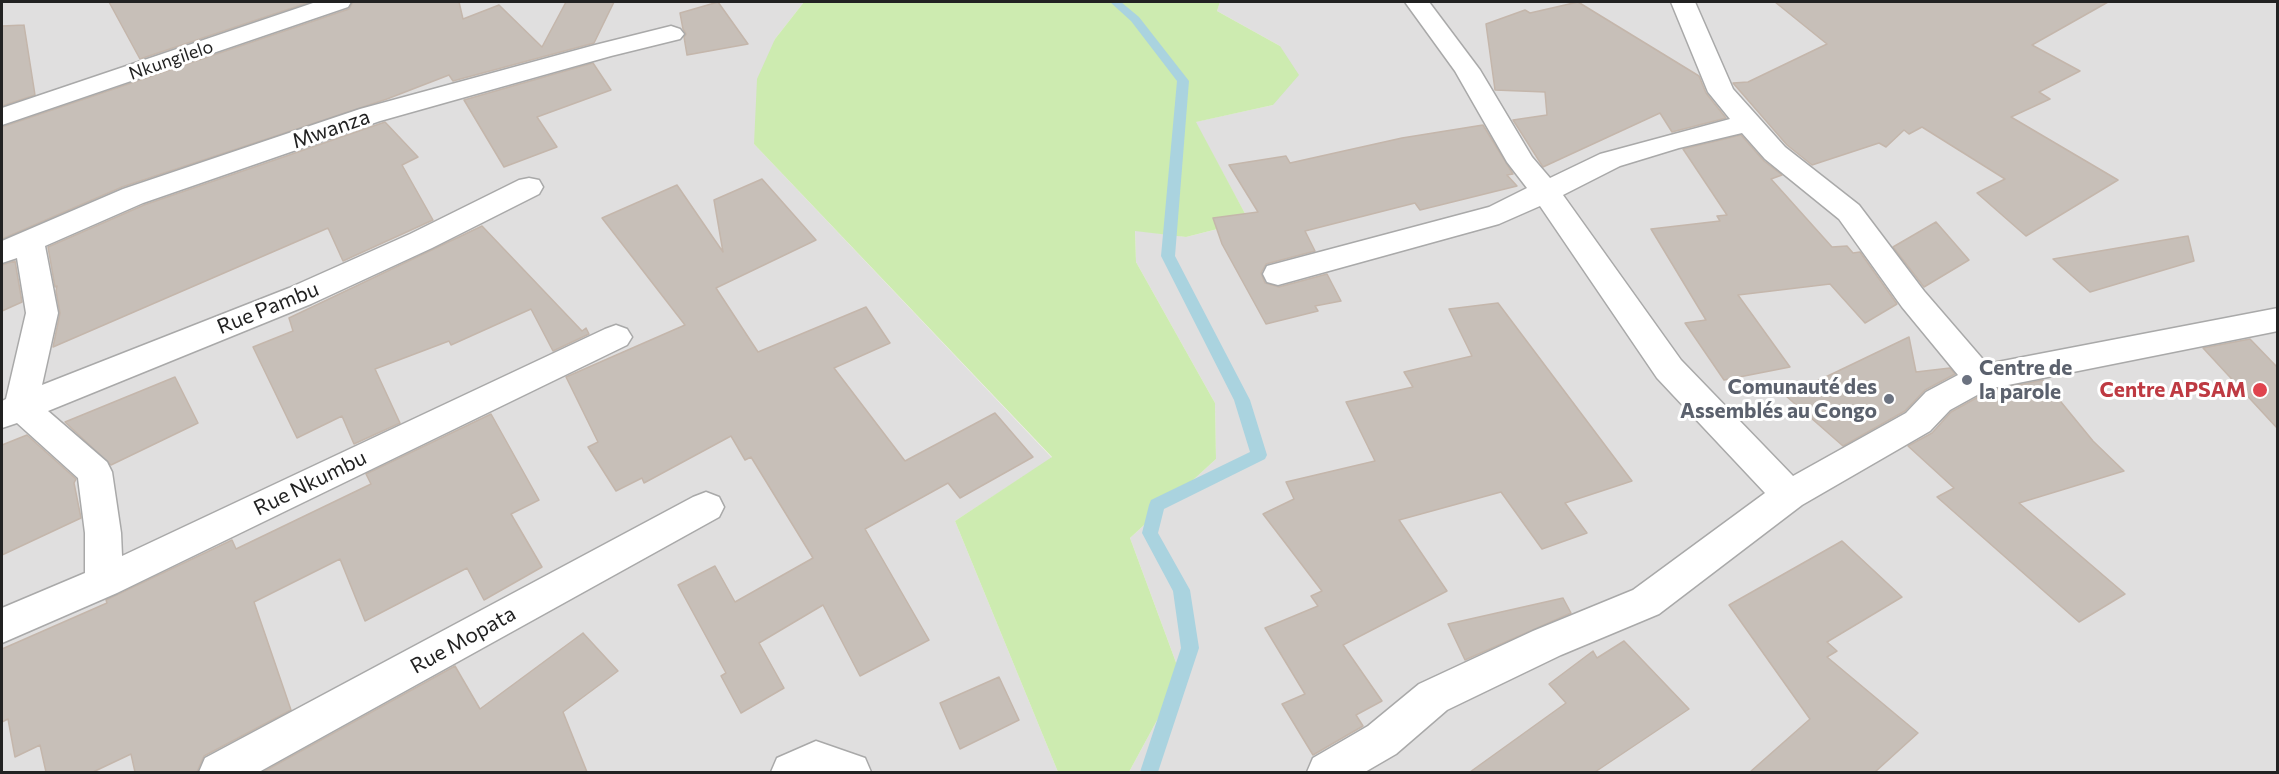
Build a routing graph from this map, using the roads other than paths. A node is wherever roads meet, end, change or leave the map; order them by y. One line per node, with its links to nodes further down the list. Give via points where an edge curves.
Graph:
1 (339, 2): 5 (street, Nkungilelo)
2 (1417, 2): 8 (street, via 1467,70 1521,162)
3 (1683, 2): 6 (street, via 1721,92)
4 (671, 34): 9 (street, Mwanza, via 370,115 133,196)
5 (2, 117)
6 (1748, 123): 8 (street, via 1610,160); 13 (street, via 1775,153 1849,212 1913,299)
7 (529, 187): 14 (street, Rue Pambu, via 300,296)
8 (1545, 191): 10 (street, via 1499,214); 15 (street, via 1669,369)
9 (15, 248): 14 (street, via 42,313)
10 (1278, 274)
11 (2277, 319): 13 (street)
12 (616, 337): 17 (street, Rue Nkumbu)
13 (1980, 378): 15 (street, via 1938,402 1918,422)
14 (11, 411): 17 (street, via 95,472)
15 (1789, 495): 22 (street, via 1646,602 1432,697 1382,740)
16 (705, 507): 19 (street, Rue Mopata)
17 (104, 582): 18 (street, Rue Nkumbu)
18 (2, 626)
19 (220, 772)
20 (792, 772): 21 (street, via 816,761)
21 (850, 772)
22 (1328, 772)

